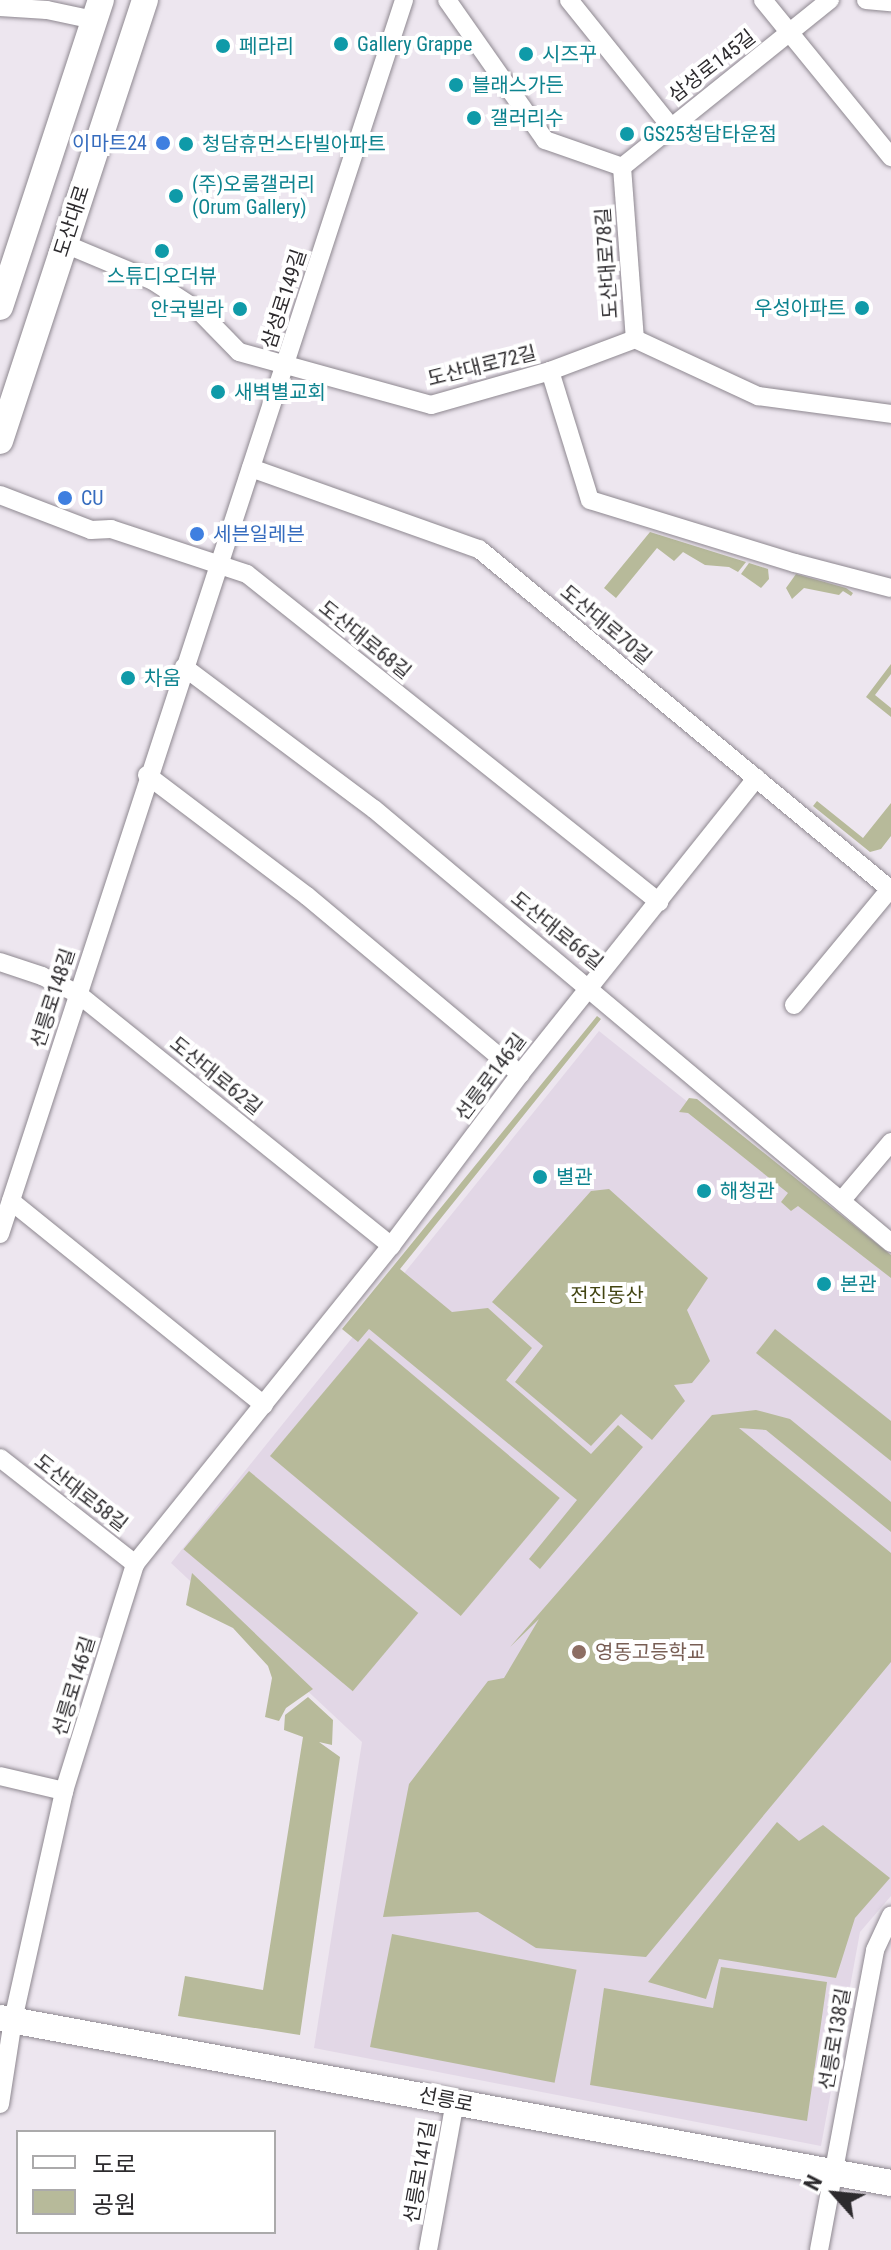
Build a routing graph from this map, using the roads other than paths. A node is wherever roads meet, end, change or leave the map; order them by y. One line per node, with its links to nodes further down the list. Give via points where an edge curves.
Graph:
1 (145, 0): 15 (main road, 도산대로)
2 (404, 0): 18 (street, 삼성로149길)
3 (447, 0): 14 (street, via 545,140)
4 (569, 0): 12 (street)
5 (763, 0): 11 (street)
6 (830, 0): 11 (street, 삼성로145길)
7 (866, 0): 8 (street)
8 (891, 2)
9 (0, 7): 10 (street)
10 (97, 10): 16 (main road, 도산대로)
11 (790, 33): 12 (street, 삼성로145길); 13 (street)
12 (671, 127): 14 (street, 삼성로145길)
13 (891, 157)
14 (622, 167): 17 (street, 도산대로78길)
15 (65, 244): 18 (street, 도산대로72길, via 153,281 199,311 239,352); 21 (main road, 도산대로)
16 (0, 307)
17 (635, 339): 19 (street); 20 (street, 도산대로78길, via 758,396)
18 (287, 364): 19 (street, 도산대로72길, via 431,405); 22 (street, 삼성로149길)
19 (550, 371): 25 (street, 도산대로72길, via 590,500)
20 (891, 414)
21 (0, 441)
22 (251, 468): 24 (street, 삼성로149길); 28 (street, 도산대로70길, via 479,549)
23 (0, 495): 24 (street, 도산대로68길, via 91,530 111,529)
24 (216, 565): 26 (street, 선릉로148길); 30 (street, 도산대로68길, via 247,574)
25 (891, 588)
26 (184, 667): 27 (street, 선릉로148길); 32 (street, 도산대로66길, via 374,809)
27 (147, 775): 33 (street, 선릉로148길); 35 (street, via 307,896)
28 (756, 778): 29 (street, 도산대로70길); 30 (street, 선릉로146길)
29 (890, 889): 34 (street)
30 (659, 902): 32 (street, 선릉로146길)
31 (0, 962): 33 (street, 도산대로62길)
32 (590, 986): 35 (street, 선릉로146길); 37 (street, 도산대로66길)
33 (78, 994): 38 (street, 선릉로148길); 41 (street, 도산대로62길)
34 (794, 1005)
35 (520, 1074): 41 (street, 선릉로146길)
36 (891, 1142): 37 (street)
37 (842, 1200): 40 (street, 도산대로66길)
38 (11, 1201): 39 (street, 선릉로148길); 42 (street)
39 (0, 1234)
40 (891, 1243)
41 (391, 1246): 42 (street, 선릉로146길)
42 (264, 1405): 44 (street, 선릉로146길)
43 (0, 1458): 44 (street, 도산대로58길)
44 (135, 1564): 46 (street, 선릉로146길)
45 (0, 1776): 46 (street)
46 (64, 1791): 49 (street, 선릉로146길)
47 (891, 1916): 48 (street, 선릉로138길)
48 (885, 1938): 52 (street, 선릉로138길, via 857,2036)
49 (7, 2019): 50 (main road, 선릉로); 51 (street, 선릉로146길)
50 (455, 2102): 52 (main road, 선릉로); 54 (street, 선릉로141길)
51 (0, 2104)
52 (834, 2173): 53 (main road, 선릉로); 55 (street, 선릉로138길)
53 (891, 2183)
54 (428, 2250)
55 (819, 2250)

